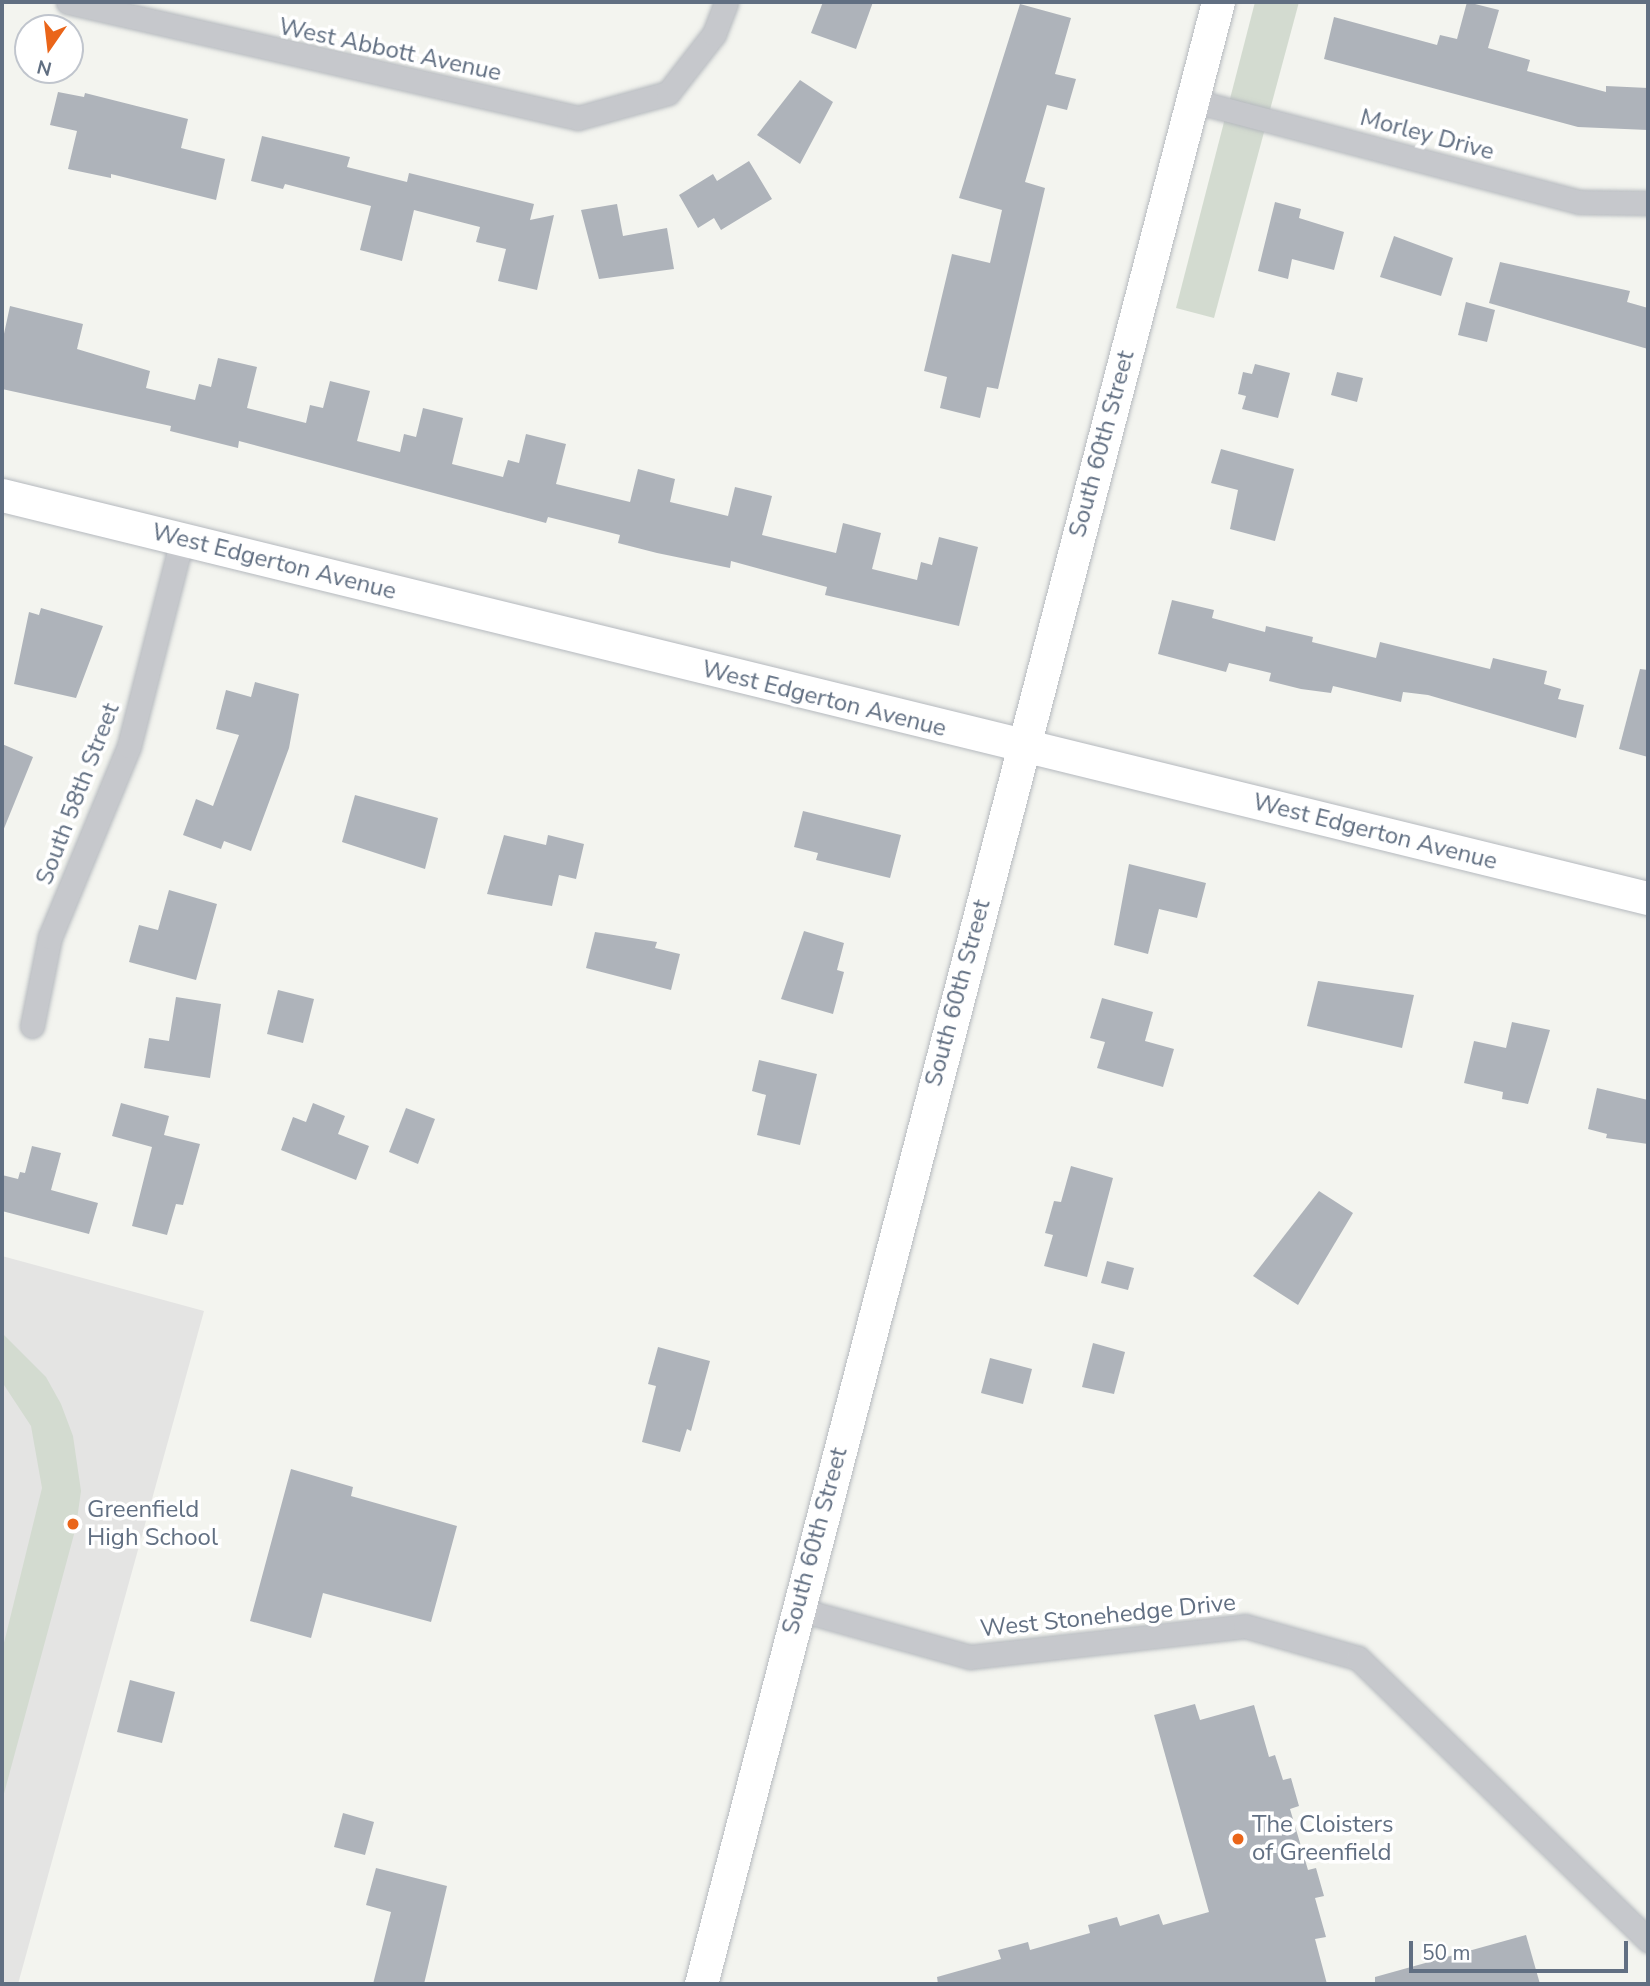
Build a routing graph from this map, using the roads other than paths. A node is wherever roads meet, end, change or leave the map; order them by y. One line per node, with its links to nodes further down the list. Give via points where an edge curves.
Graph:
1 (68, 2): 2 (street, West Abbott Avenue, via 578,118 668,93 714,34)
2 (726, 2)
3 (1218, 2): 4 (street, South 60th Street)
4 (1194, 101): 5 (street, Morley Drive, via 1579,202); 8 (street, South 60th Street)
5 (1648, 203)
6 (2, 495): 7 (street, West Edgerton Avenue)
7 (182, 538): 8 (street, West Edgerton Avenue); 10 (street, South 58th Street, via 129,746 50,937)
8 (1022, 747): 9 (street, West Edgerton Avenue); 11 (street, South 60th Street)
9 (1648, 898)
10 (32, 1026)
11 (797, 1609): 12 (street, West Stonehedge Drive, via 970,1657 1245,1626 1358,1658); 13 (street, South 60th Street)
12 (1648, 1940)
13 (701, 1984)

